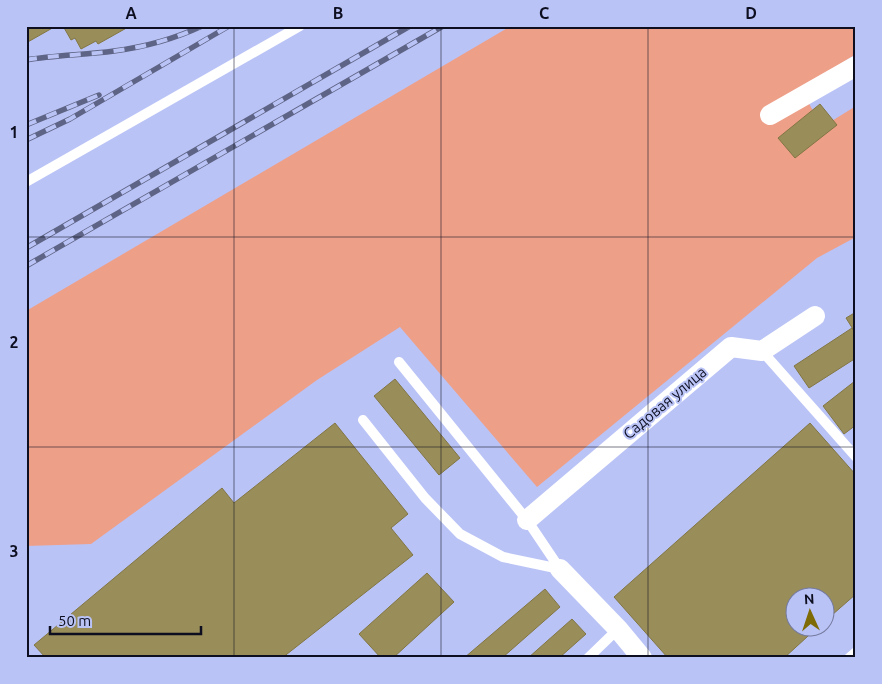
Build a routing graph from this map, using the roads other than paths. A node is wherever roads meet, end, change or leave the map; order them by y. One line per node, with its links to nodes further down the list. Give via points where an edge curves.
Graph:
1 (300, 26): 4 (lane)
2 (856, 66): 3 (street)
3 (770, 115)
4 (26, 182)
5 (815, 316): 6 (street)
6 (762, 351): 9 (lane); 10 (street, Садовая улица, via 731,348)
7 (399, 362): 10 (lane)
8 (363, 420): 11 (lane, via 425,498 460,534 503,557)
9 (856, 457)
10 (527, 520): 11 (lane)
11 (560, 568): 12 (street)
12 (618, 629): 14 (lane); 15 (street)
13 (856, 652): 16 (lane)
14 (588, 658)
15 (642, 658)
16 (849, 658)

